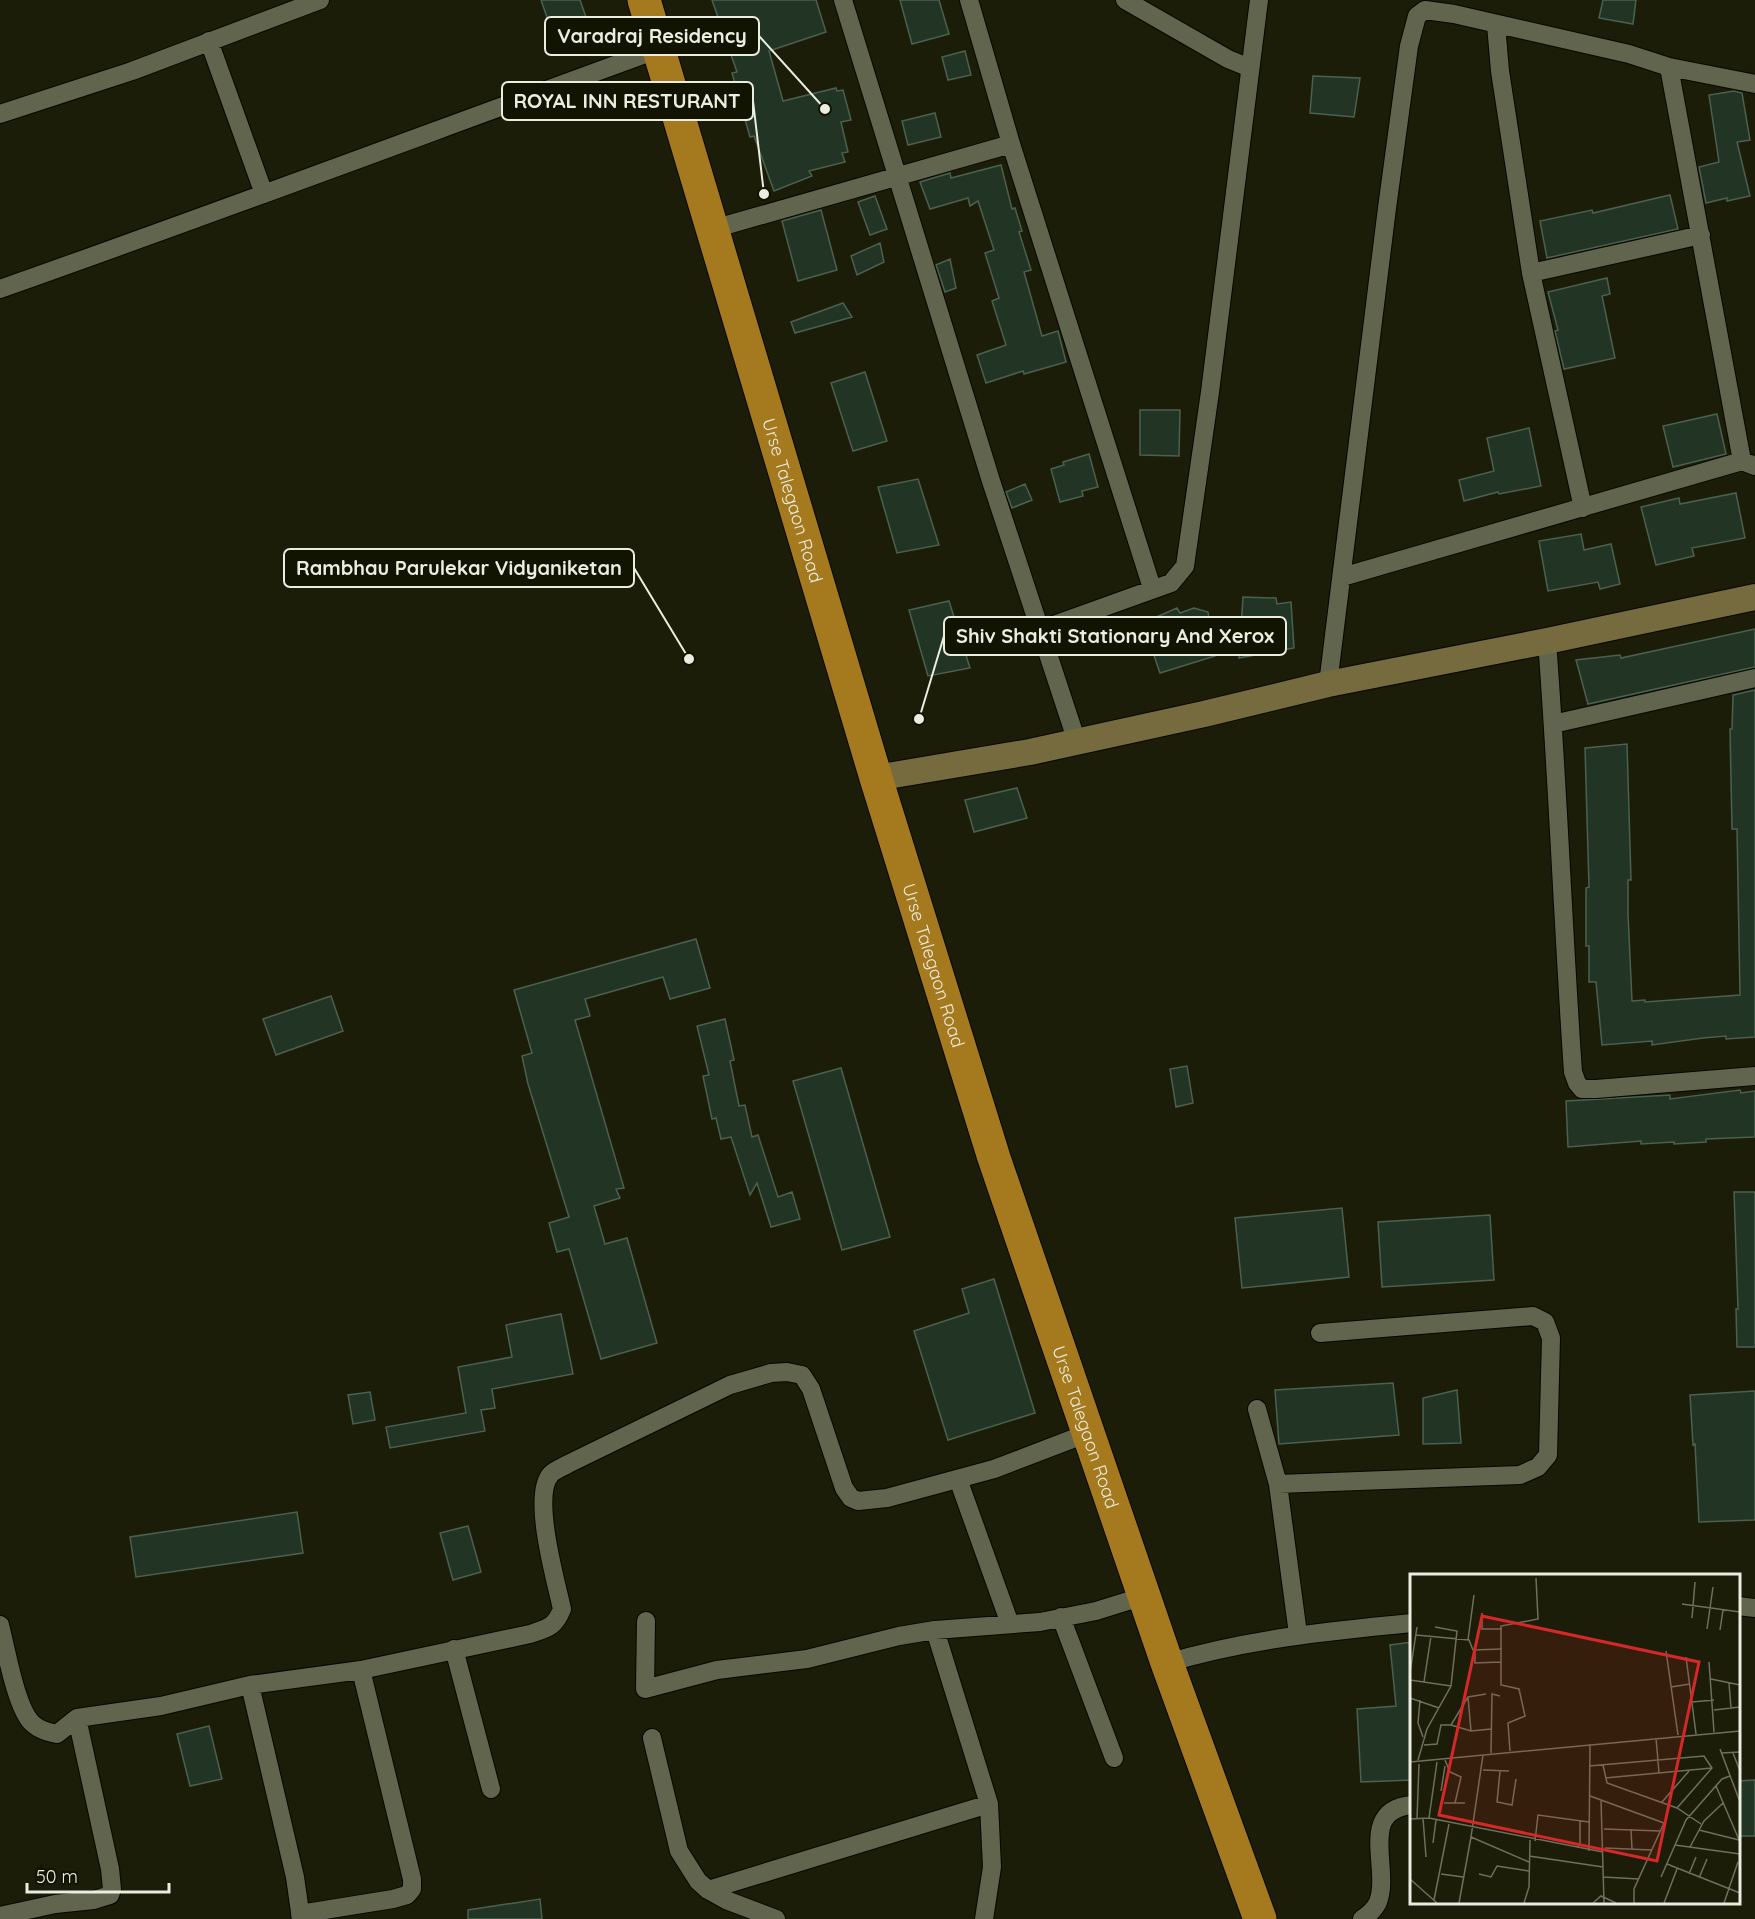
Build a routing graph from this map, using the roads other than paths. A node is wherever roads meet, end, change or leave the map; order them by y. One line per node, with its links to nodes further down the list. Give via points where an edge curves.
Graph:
1 (320, 0): 8 (street)
2 (644, 0): 9 (highway, Urse Talegaon Road)
3 (843, 0): 15 (street)
4 (969, 0): 14 (street)
5 (1125, 0): 11 (street)
6 (1259, 0): 11 (street)
7 (1496, 25): 10 (street, via 1629,54); 19 (street); 23 (street, via 1425,10 1417,16 1409,46 1388,196)
8 (208, 41): 13 (street, via 132,71); 16 (street)
9 (659, 50): 16 (street); 17 (highway, Urse Talegaon Road)
10 (1669, 67): 12 (street); 18 (street)
11 (1250, 68): 24 (street, via 1185,566 1171,583)
12 (1755, 84)
13 (0, 114)
14 (1011, 144): 15 (street); 24 (street)
15 (897, 177): 17 (street); 26 (street)
16 (264, 194): 20 (street)
17 (713, 229): 32 (highway, Urse Talegaon Road)
18 (1701, 234): 19 (street); 21 (street)
19 (1531, 273): 22 (street)
20 (0, 289)
21 (1749, 464): 22 (street)
22 (1583, 508): 23 (street)
23 (1341, 578): 29 (street)
24 (1152, 588): 26 (street)
25 (1755, 597): 27 (street)
26 (1040, 630): 31 (street)
27 (1546, 641): 29 (street); 30 (street)
28 (1755, 678): 30 (street)
29 (1328, 684): 31 (street)
30 (1553, 724): 33 (street, via 1567,986 1577,1083 1582,1089 1596,1089)
31 (1077, 742): 32 (street)
32 (876, 778): 36 (highway, Urse Talegaon Road, via 994,1158)
33 (1755, 1076)
34 (1320, 1333): 38 (street, via 1533,1316 1545,1322 1551,1338 1548,1455 1538,1467 1520,1475)
35 (1257, 1409): 38 (street)
36 (1088, 1433): 37 (street); 39 (highway, Urse Talegaon Road)
37 (958, 1479): 45 (street); 49 (street, via 887,1498 858,1501 844,1488 811,1389 802,1375 771,1373 730,1385 551,1474 542,1497 562,1609 557,1622 530,1634)
38 (1278, 1484): 48 (street)
39 (1144, 1596): 42 (street); 50 (highway, Urse Talegaon Road)
40 (1740, 1606): 41 (street)
41 (1755, 1608)
42 (1061, 1617): 45 (street); 55 (street)
43 (646, 1621): 47 (street, via 645,1689 717,1670 807,1659)
44 (1410, 1623): 48 (street)
45 (1010, 1624): 47 (street)
46 (0, 1625): 53 (street, via 21,1704 31,1722 42,1731 57,1734)
47 (935, 1630): 57 (street)
48 (1298, 1634): 50 (street, via 1208,1650)
49 (454, 1649): 51 (street); 56 (street)
50 (1167, 1663): 64 (highway, Urse Talegaon Road)
51 (361, 1670): 52 (street); 61 (street, via 412,1889 393,1899)
52 (250, 1685): 53 (street, via 161,1706); 61 (street)
53 (77, 1718): 60 (street, via 110,1869 110,1895)
54 (652, 1738): 59 (street, via 680,1851)
55 (1114, 1758)
56 (491, 1789)
57 (989, 1804): 59 (street); 63 (street, via 992,1867)
58 (1410, 1805): 65 (street, via 1386,1815 1380,1826 1378,1904)
59 (708, 1890): 62 (street)
60 (0, 1916)
61 (301, 1916)
62 (776, 1919)
63 (984, 1919)
64 (1260, 1919)
65 (1362, 1919)

